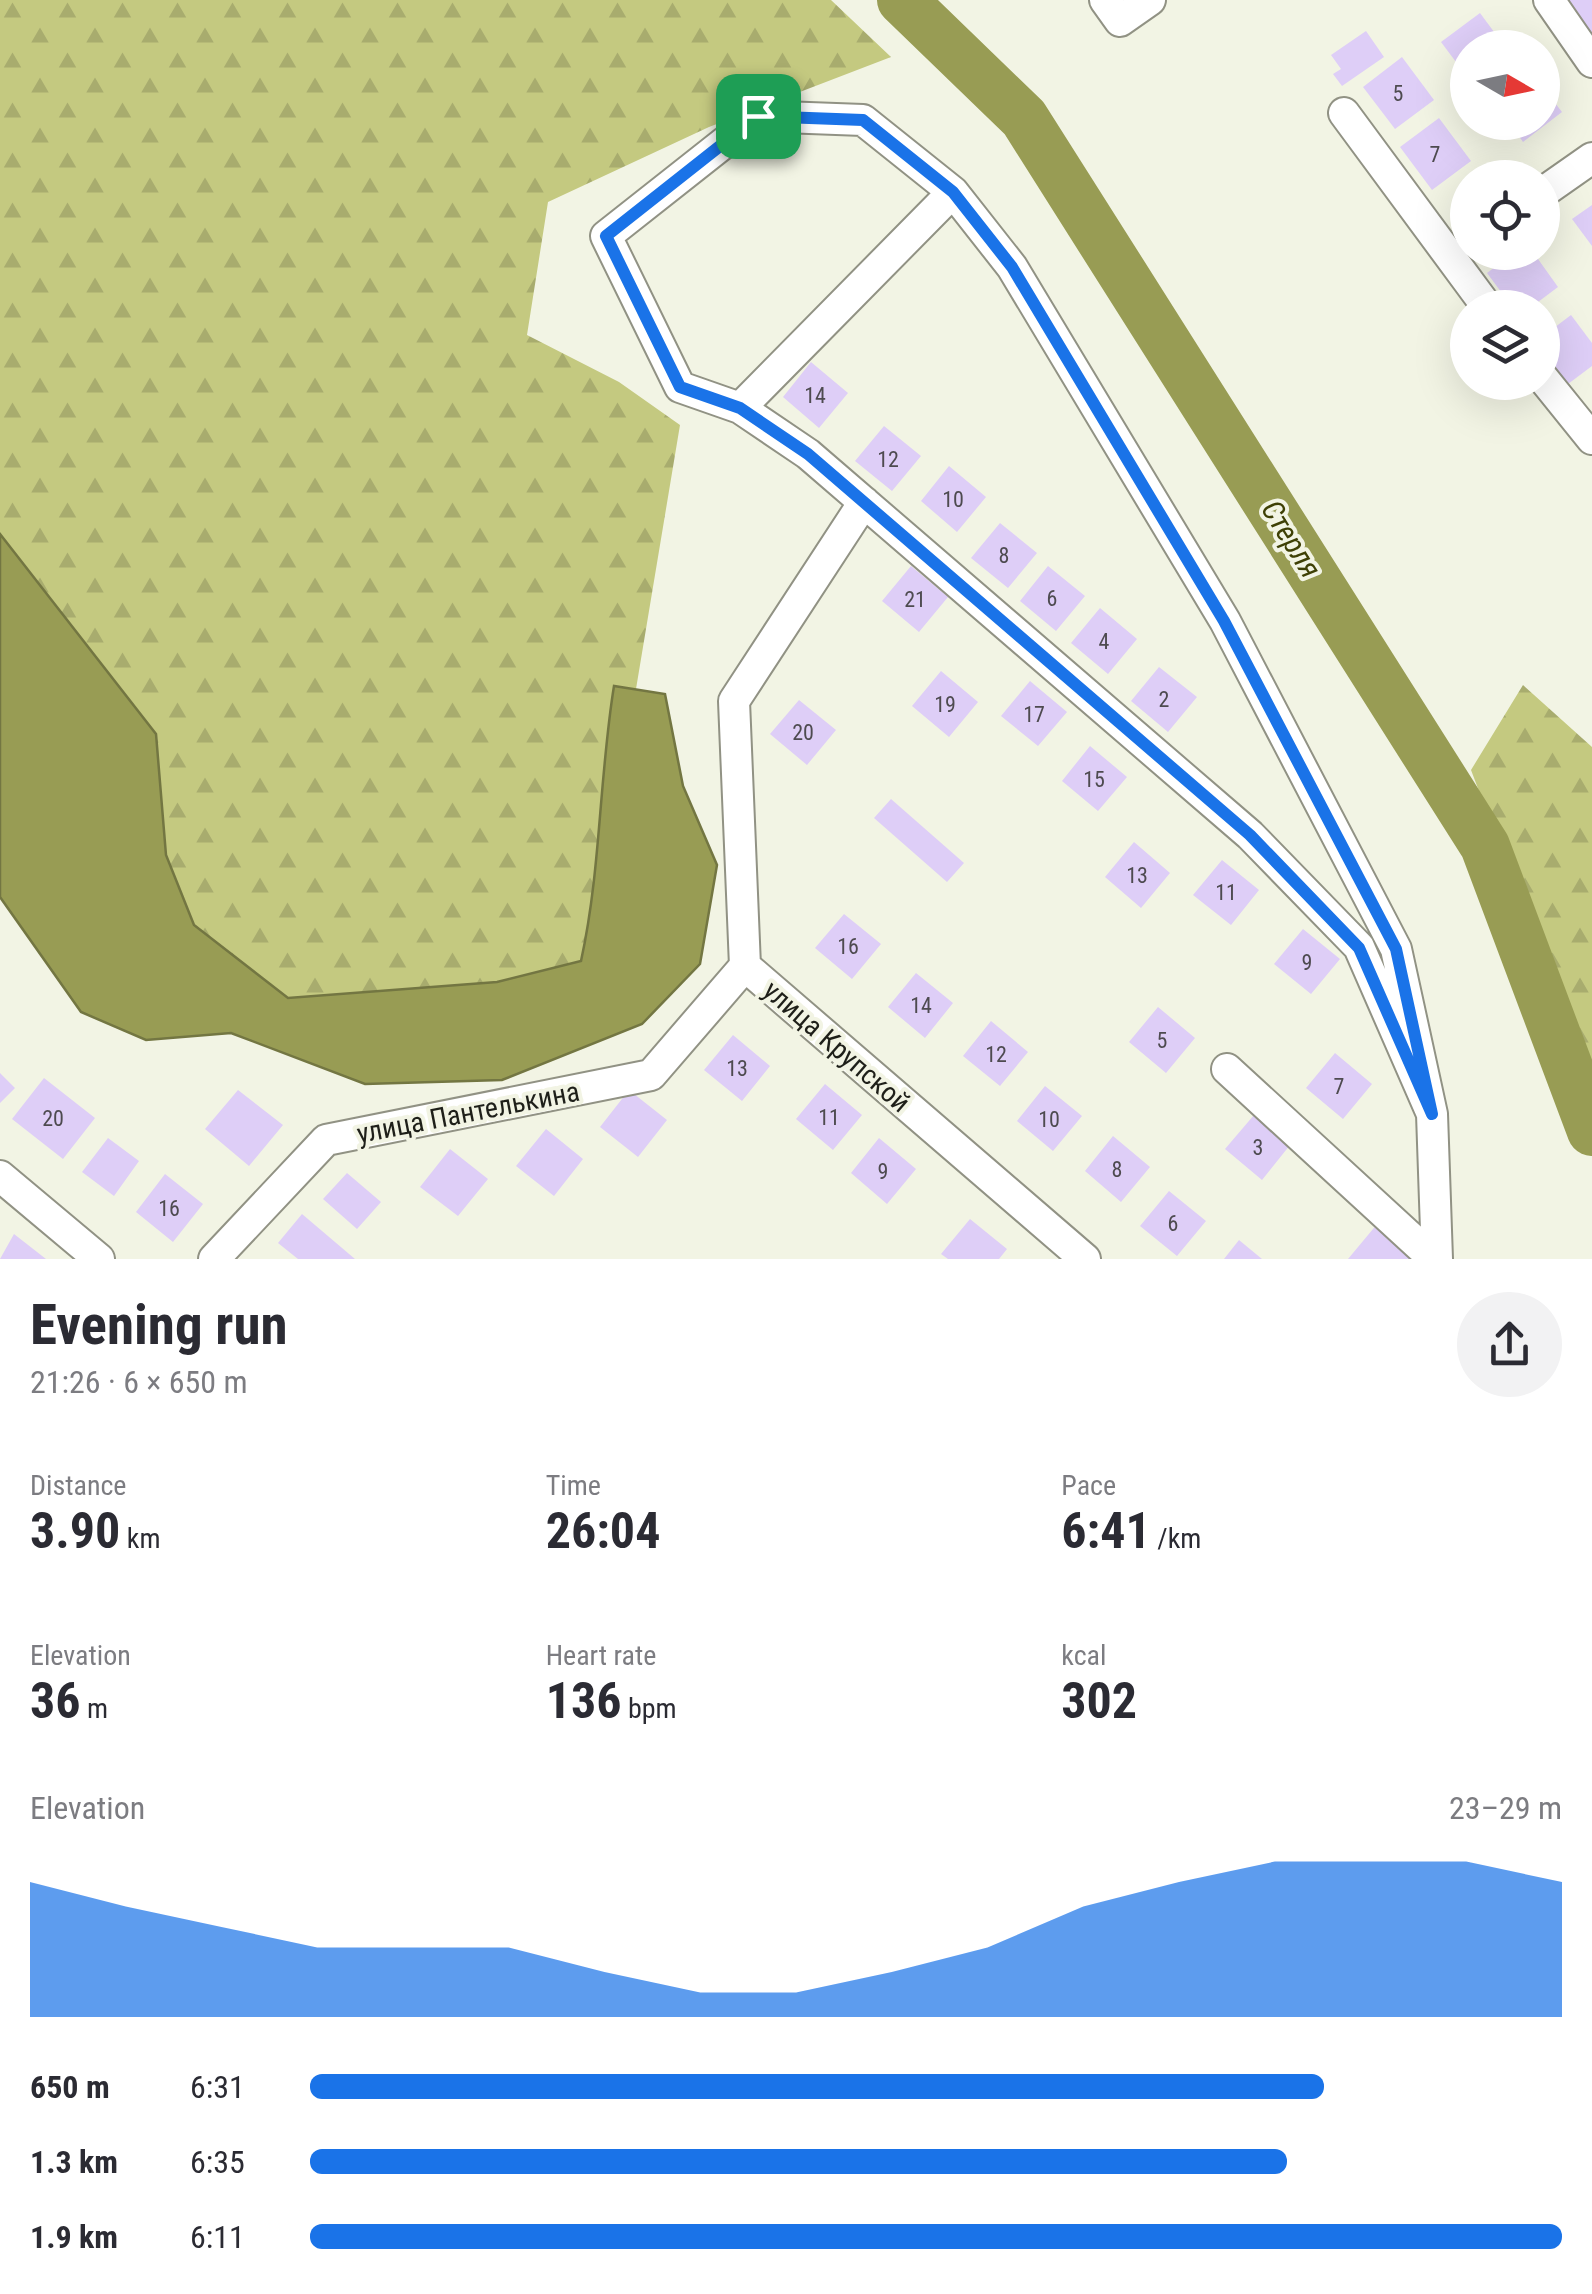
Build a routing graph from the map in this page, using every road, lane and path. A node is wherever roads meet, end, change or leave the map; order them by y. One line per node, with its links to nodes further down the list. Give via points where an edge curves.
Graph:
1 (1150, 0): 3 (street)
2 (1548, 0): 4 (street)
3 (1113, 10)
4 (1592, 62)
5 (1344, 113): 9 (street)
6 (1592, 158): 7 (street)
7 (1560, 180)
8 (953, 192): 11 (street); 11 (street, via 863,120 758,116 606,236 680,387); 16 (street, via 1012,267 1172,530 1396,949)
9 (1450, 243)
10 (1560, 399): 12 (street)
11 (740, 408): 13 (street)
12 (1592, 439)
13 (864, 502): 14 (street, улица Крупской, via 734,701); 16 (street, via 1250,835 1359,948)
14 (745, 966): 19 (street, улица Пантелькина, via 651,1075 326,1140); 20 (street, улица Крупской)
15 (1227, 1069): 21 (street)
16 (1432, 1114): 21 (street)
17 (0, 1176): 18 (street)
18 (99, 1259)
19 (214, 1259)
20 (1085, 1259)
21 (1436, 1259)

